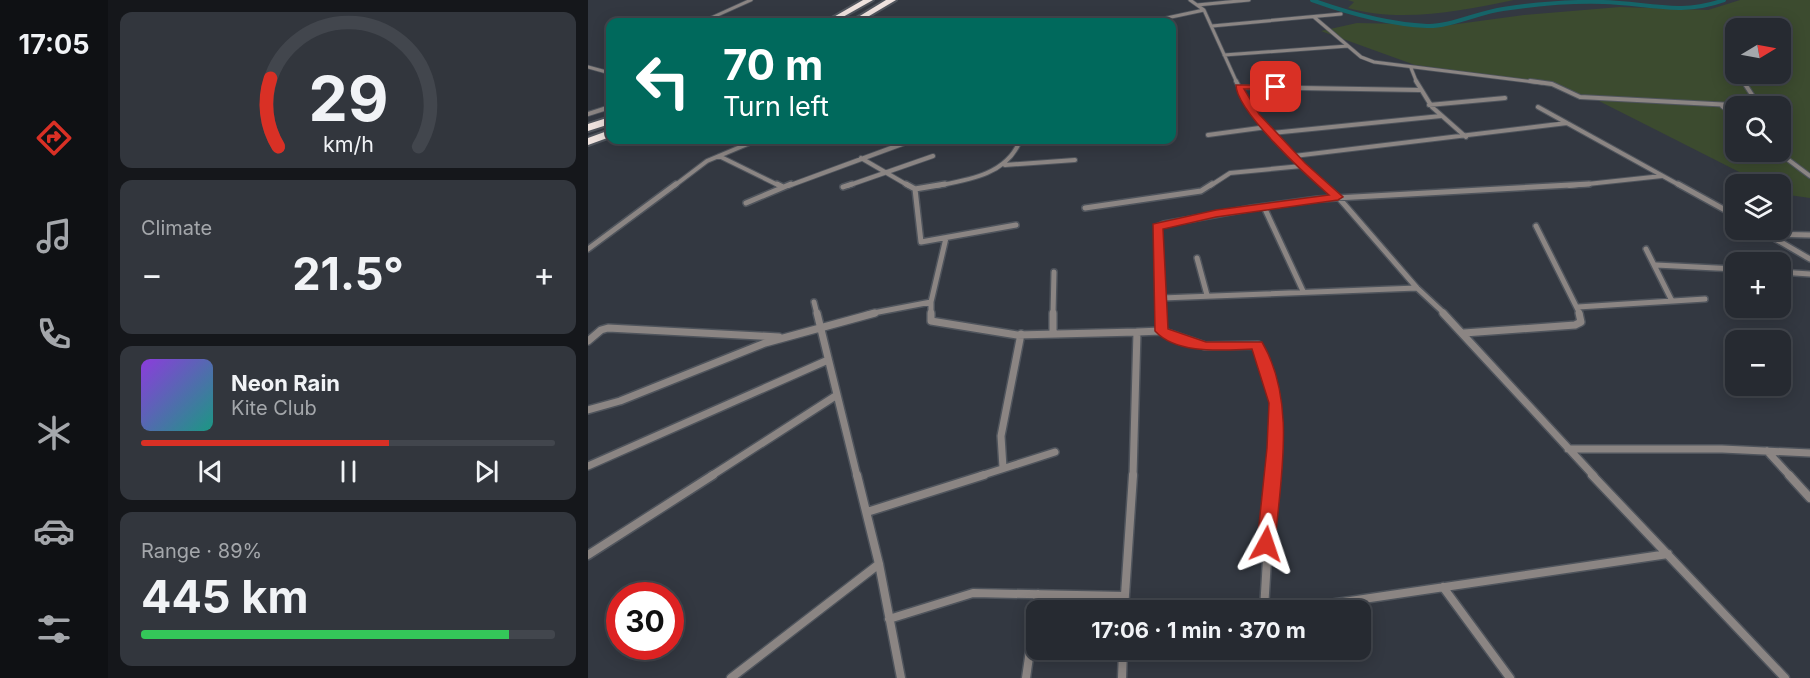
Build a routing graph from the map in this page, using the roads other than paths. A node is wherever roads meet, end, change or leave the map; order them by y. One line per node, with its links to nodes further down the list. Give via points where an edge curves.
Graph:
1 (751, 0): 10 (street)
2 (868, 0): 11 (highway)
3 (892, 0): 12 (highway)
4 (1190, 0): 6 (street)
5 (1249, 0): 6 (street)
6 (1197, 5): 7 (street)
7 (1204, 10): 13 (street); 14 (street)
8 (1341, 15): 9 (street)
9 (1314, 17): 14 (street); 15 (street)
10 (711, 18)
11 (836, 18)
12 (861, 18)
13 (1167, 18)
14 (1212, 26): 16 (street)
15 (1348, 46): 16 (street); 18 (street, via 1368,61)
16 (1224, 55): 20 (street)
17 (588, 67): 19 (street)
18 (1412, 68): 21 (street); 24 (street, via 1552,84 1580,97)
19 (606, 71)
20 (1239, 87): 21 (street); 34 (street)
21 (1419, 90): 23 (street)
22 (1505, 98): 23 (street)
23 (1429, 105): 30 (street)
24 (1721, 105): 25 (street); 28 (street)
25 (1725, 105)
26 (1538, 107): 32 (street)
27 (606, 108): 29 (street)
28 (1725, 108)
29 (588, 114)
30 (1441, 116): 34 (street); 37 (street)
31 (606, 121): 33 (highway)
32 (1567, 123): 37 (street); 51 (street)
33 (588, 128)
34 (1269, 130): 36 (street); 44 (street)
35 (606, 135): 38 (highway)
36 (1208, 135)
37 (1467, 137): 44 (street)
38 (588, 142)
39 (748, 144): 42 (street)
40 (901, 144): 45 (street)
41 (1019, 144): 48 (street, via 1018,151)
42 (720, 156): 54 (street); 67 (street, via 707,161)
43 (933, 156): 50 (street)
44 (1294, 156): 49 (street)
45 (861, 158): 50 (street); 54 (street)
46 (1075, 160): 48 (street)
47 (1791, 162): 52 (street)
48 (1004, 165): 55 (street, via 993,172)
49 (1302, 166): 56 (street); 59 (street, via 1230,173 1201,191)
50 (886, 172): 53 (street); 55 (street)
51 (1662, 176): 56 (street, via 1605,184); 60 (street)
52 (1810, 176)
53 (843, 187)
54 (783, 188): 57 (street)
55 (915, 189): 65 (street, via 921,243)
56 (1338, 197): 58 (street); 78 (street)
57 (746, 203)
58 (1264, 207): 79 (street); 81 (street, via 1157,227)
59 (1085, 208)
60 (1725, 210)
61 (1016, 225): 65 (street)
62 (1536, 226): 86 (street)
63 (1791, 234): 64 (street)
64 (1810, 235)
65 (946, 238): 85 (street)
66 (1779, 240): 72 (street)
67 (595, 242): 68 (street); 69 (street)
68 (588, 243)
69 (588, 249)
70 (1646, 249): 73 (street)
71 (1197, 258): 80 (street)
72 (1810, 259)
73 (1656, 265): 74 (street); 83 (street)
74 (1725, 268)
75 (1054, 272): 92 (street)
76 (1791, 273): 77 (street)
77 (1810, 274)
78 (1417, 288): 79 (street); 90 (street)
79 (1303, 291): 80 (street)
80 (1207, 295): 81 (street)
81 (1162, 298): 88 (street)
82 (1705, 299): 83 (street)
83 (1672, 301): 86 (street)
84 (814, 302): 87 (street)
85 (931, 302): 87 (street); 91 (street, via 931,321)
86 (1578, 307): 90 (street, via 1581,322 1575,325)
87 (821, 324): 93 (street); 95 (street)
88 (1161, 331): 89 (street); 113 (street, via 1206,346 1257,345 1276,403)
89 (1137, 332): 92 (street); 111 (street, via 1134,464)
90 (1464, 333): 98 (street)
91 (1021, 334): 92 (street); 103 (street, via 1001,436)
92 (1053, 334)
93 (782, 337): 94 (street, via 608,328); 97 (street, via 712,361 634,396)
94 (588, 341)
95 (828, 360): 96 (street); 102 (street)
96 (837, 395): 105 (street); 107 (street)
97 (588, 410)
98 (1568, 449): 99 (street); 106 (street)
99 (1767, 451): 101 (street); 104 (street)
100 (1055, 452): 103 (street)
101 (1810, 453)
102 (588, 466)
103 (1003, 468): 105 (street)
104 (1810, 498)
105 (867, 512): 108 (street)
106 (1668, 554): 109 (street); 122 (street)
107 (588, 555)
108 (879, 564): 115 (street); 117 (street)
109 (1443, 587): 114 (street); 121 (street)
110 (1038, 594): 111 (street); 115 (street, via 973,593); 119 (street)
111 (1124, 596): 112 (street)
112 (1124, 600)
113 (1265, 600)
114 (1356, 600)
115 (889, 619): 118 (street)
116 (1123, 660): 120 (street)
117 (731, 678)
118 (901, 678)
119 (1026, 678)
120 (1122, 678)
121 (1510, 678)
122 (1785, 678)

